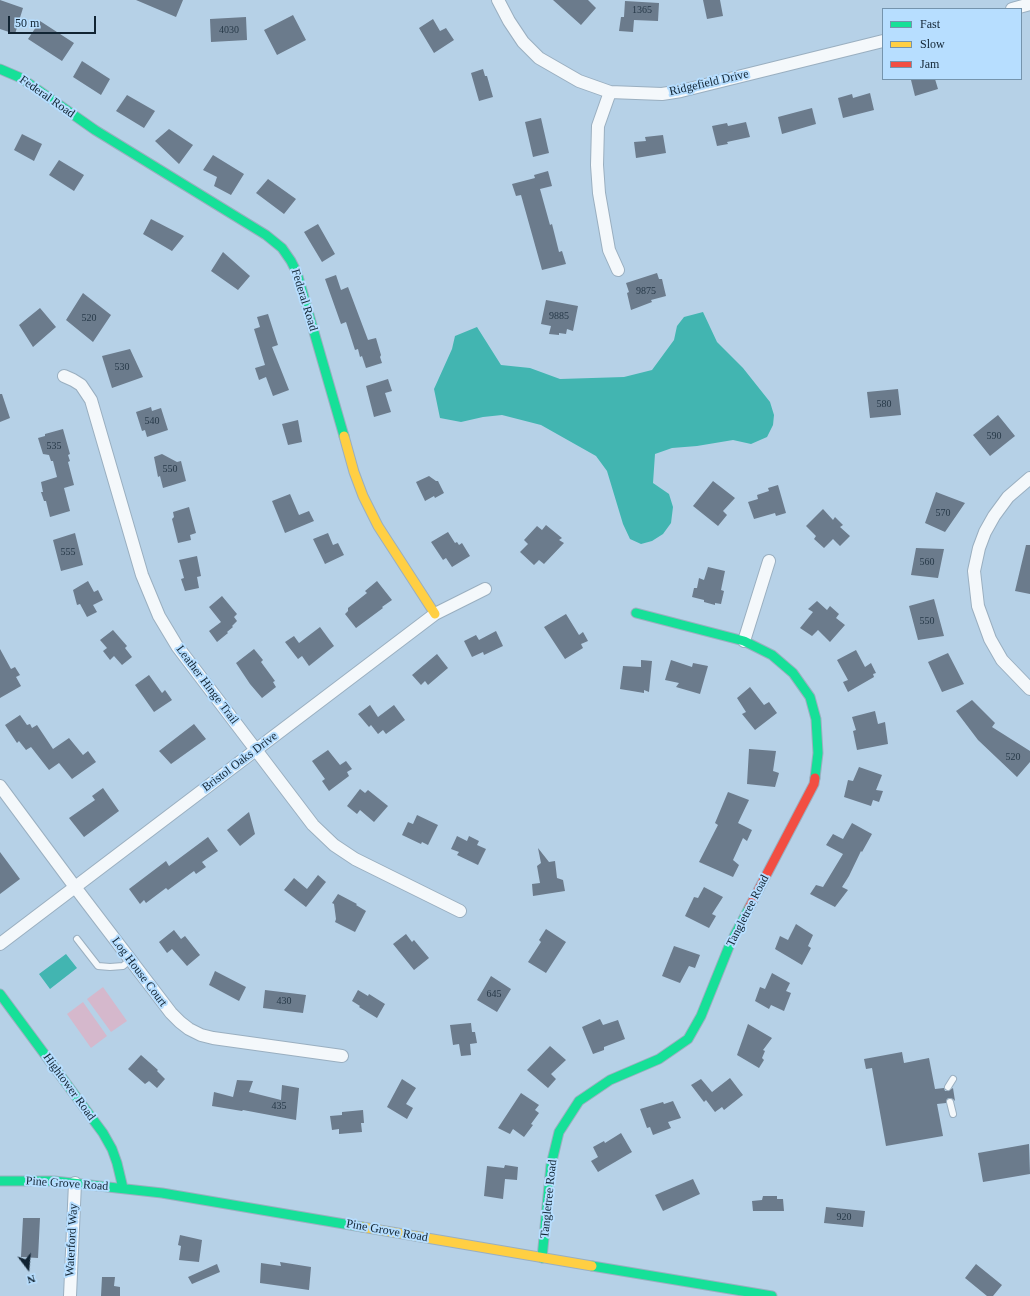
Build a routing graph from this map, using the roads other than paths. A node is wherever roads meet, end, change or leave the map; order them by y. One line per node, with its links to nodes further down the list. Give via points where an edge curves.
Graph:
1 (498, 0): 6 (street, Ridgefield Drive, via 523,42 539,58 579,81)
2 (1030, 4): 3 (street)
3 (1016, 8)
4 (882, 41): 6 (street, Ridgefield Drive, via 681,91 662,94)
5 (0, 69): 13 (street, Federal Road, via 21,78 95,130 266,235 282,248 297,273 363,496 378,526)
6 (610, 92): 7 (street, via 598,126 597,165 599,193 610,250)
7 (618, 270)
8 (64, 376): 16 (street, Leather Hinge Trail, via 81,385 91,400 142,575 159,616 178,646)
9 (1030, 478): 15 (street, via 1008,498 994,516 979,548 974,571 978,606 990,639 1002,660)
10 (769, 561): 14 (street)
11 (485, 589): 13 (street, Bristol Oaks Drive)
12 (636, 613): 14 (street, Tangletree Road)
13 (435, 614): 16 (street, Bristol Oaks Drive)
14 (744, 641): 32 (street, Tangletree Road, via 772,655 793,673 810,697 816,719 818,753 814,784 730,944 701,1016 688,1039 659,1059 610,1080 579,1101 559,1132 550,1165)
15 (1030, 689)
16 (256, 749): 18 (street, Bristol Oaks Drive); 19 (street, Leather Hinge Trail, via 313,825 334,846)
17 (0, 786): 18 (street, Log House Court)
18 (75, 887): 21 (street, Bristol Oaks Drive); 22 (street, Log House Court)
19 (460, 911)
20 (77, 939): 22 (lane, via 98,966 122,966)
21 (0, 944)
22 (130, 960): 24 (street, Log House Court, via 171,1013 189,1029 201,1035)
23 (0, 994): 31 (street, Hightower Road, via 103,1133 112,1148)
24 (342, 1056)
25 (953, 1079): 26 (lane)
26 (948, 1087)
27 (950, 1102): 28 (lane)
28 (953, 1114)
29 (0, 1182): 30 (street, Pine Grove Road, via 37,1180)
30 (75, 1183): 31 (street, Pine Grove Road); 33 (street, Waterford Way)
31 (123, 1188): 32 (street, Pine Grove Road)
32 (542, 1258): 34 (street, Pine Grove Road)
33 (70, 1296)
34 (772, 1296)

